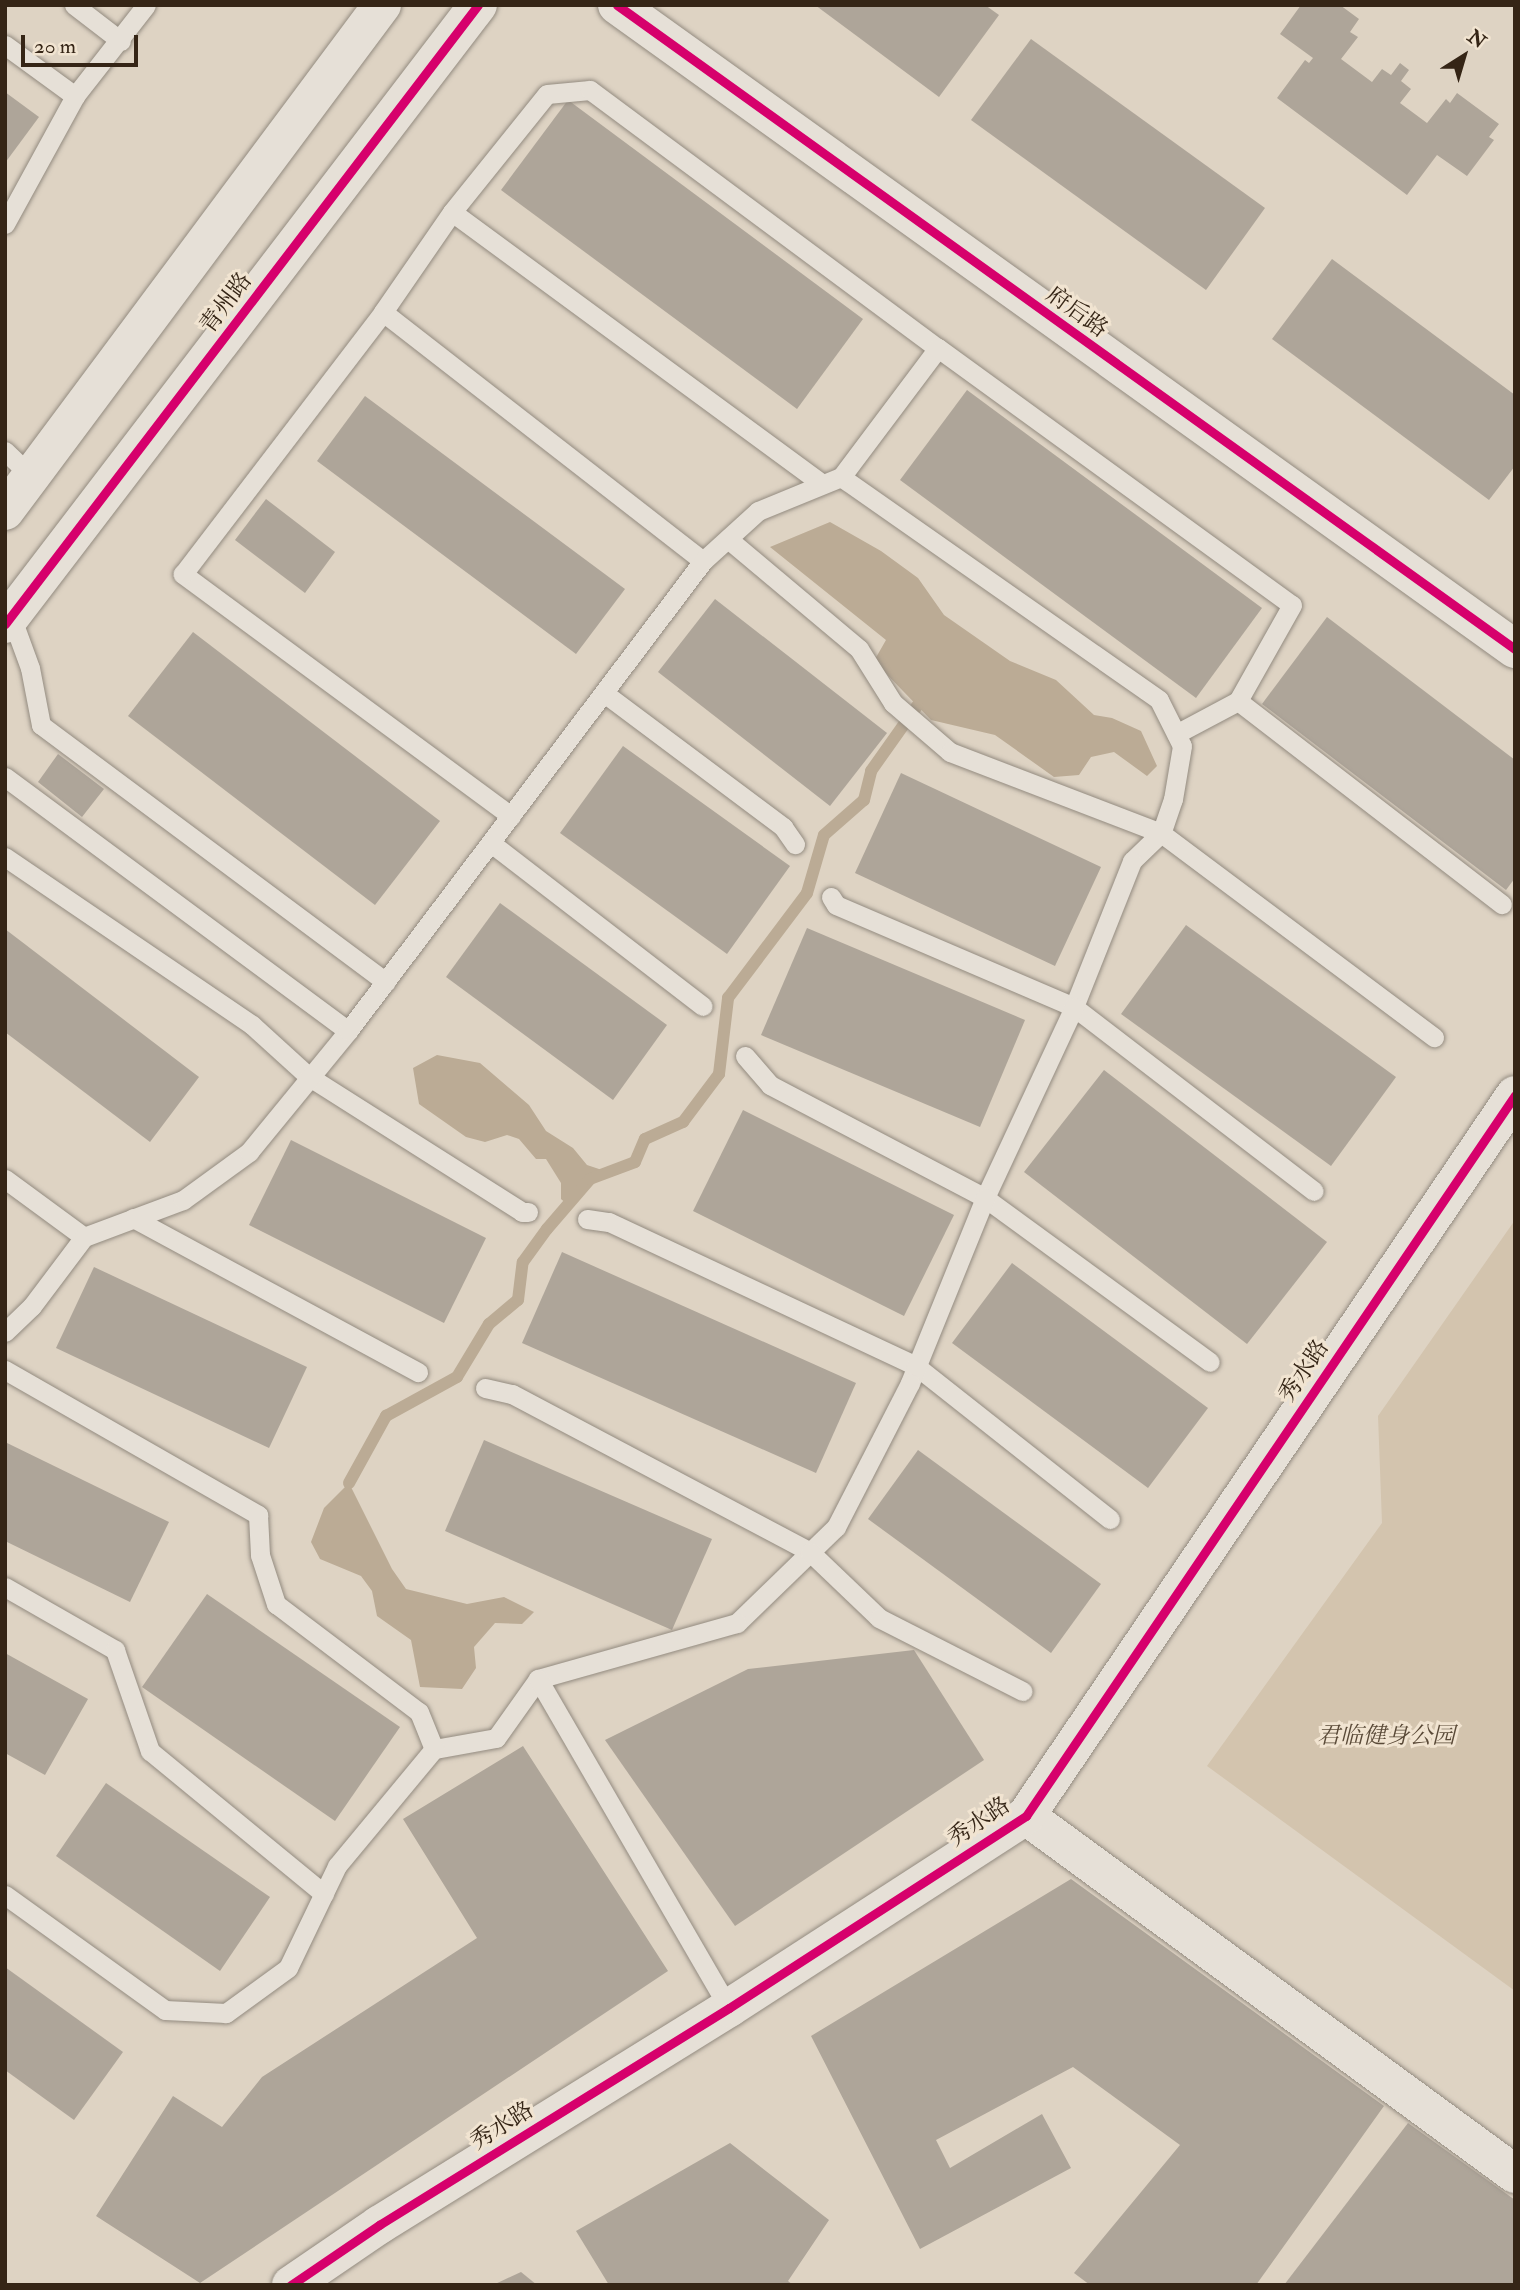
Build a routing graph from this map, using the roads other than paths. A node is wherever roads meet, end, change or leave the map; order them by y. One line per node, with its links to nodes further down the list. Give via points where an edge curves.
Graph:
1 (74, 5): 6 (lane)
2 (146, 5): 6 (lane)
3 (382, 5): 13 (street)
4 (478, 5): 18 (street, 青州路)
5 (617, 5): 19 (street, 府后路)
6 (121, 41): 8 (lane)
7 (5, 45): 8 (lane)
8 (75, 96): 10 (lane)
9 (452, 212): 11 (lane); 12 (lane, via 547,94 590,90); 14 (lane)
10 (5, 224)
11 (383, 312): 17 (lane); 24 (lane, via 183,574)
12 (939, 348): 14 (lane); 21 (lane, via 1292,605)
13 (18, 463): 15 (street)
14 (832, 480): 16 (lane, via 758,511); 22 (lane, via 1159,700)
15 (5, 511)
16 (728, 539): 17 (lane); 25 (lane, via 859,649 893,703 950,752)
17 (703, 561): 20 (lane)
18 (8, 620): 31 (lane, via 30,668 41,725)
19 (1515, 649)
20 (604, 693): 24 (lane); 27 (lane, via 783,827)
21 (1238, 701): 22 (lane); 30 (lane)
22 (1176, 734): 25 (lane, via 1182,746 1173,799)
23 (5, 777): 34 (lane)
24 (511, 816): 26 (lane)
25 (1161, 833): 33 (lane, via 1132,861); 35 (lane)
26 (491, 843): 31 (lane); 32 (lane)
27 (795, 844)
28 (5, 857): 37 (lane, via 252,1025)
29 (831, 897): 33 (lane, via 836,905)
30 (1502, 904)
31 (386, 982): 34 (lane)
32 (703, 1006)
33 (1073, 1007): 40 (lane); 41 (lane)
34 (348, 1031): 37 (lane)
35 (1434, 1037)
36 (745, 1056): 41 (lane, via 770,1085)
37 (308, 1076): 42 (lane); 43 (lane, via 249,1152 183,1200)
38 (1515, 1095): 58 (street, 秀水路)
39 (5, 1180): 45 (lane)
40 (1314, 1191)
41 (985, 1198): 47 (lane); 48 (lane)
42 (528, 1212)
43 (133, 1218): 45 (lane); 50 (lane)
44 (587, 1219): 48 (lane, via 610,1222)
45 (85, 1237): 46 (lane, via 32,1306)
46 (5, 1332)
47 (1210, 1362)
48 (916, 1366): 52 (lane); 53 (lane, via 836,1527)
49 (5, 1370): 57 (lane, via 258,1516 260,1555 276,1604 419,1712)
50 (418, 1372)
51 (485, 1388): 53 (lane, via 512,1394)
52 (1110, 1519)
53 (810, 1552): 55 (lane, via 737,1623); 56 (lane, via 879,1618)
54 (5, 1587): 59 (lane, via 115,1650 150,1751)
55 (538, 1679): 57 (lane, via 496,1738); 61 (lane)
56 (1022, 1691)
57 (434, 1749): 59 (lane, via 337,1866)
58 (1026, 1816): 61 (street, 秀水路); 62 (street)
59 (324, 1894): 60 (lane, via 288,1968 226,2013 165,2010)
60 (5, 1895)
61 (729, 2008): 63 (street, 秀水路, via 379,2225)
62 (1515, 2174)
63 (291, 2285)

